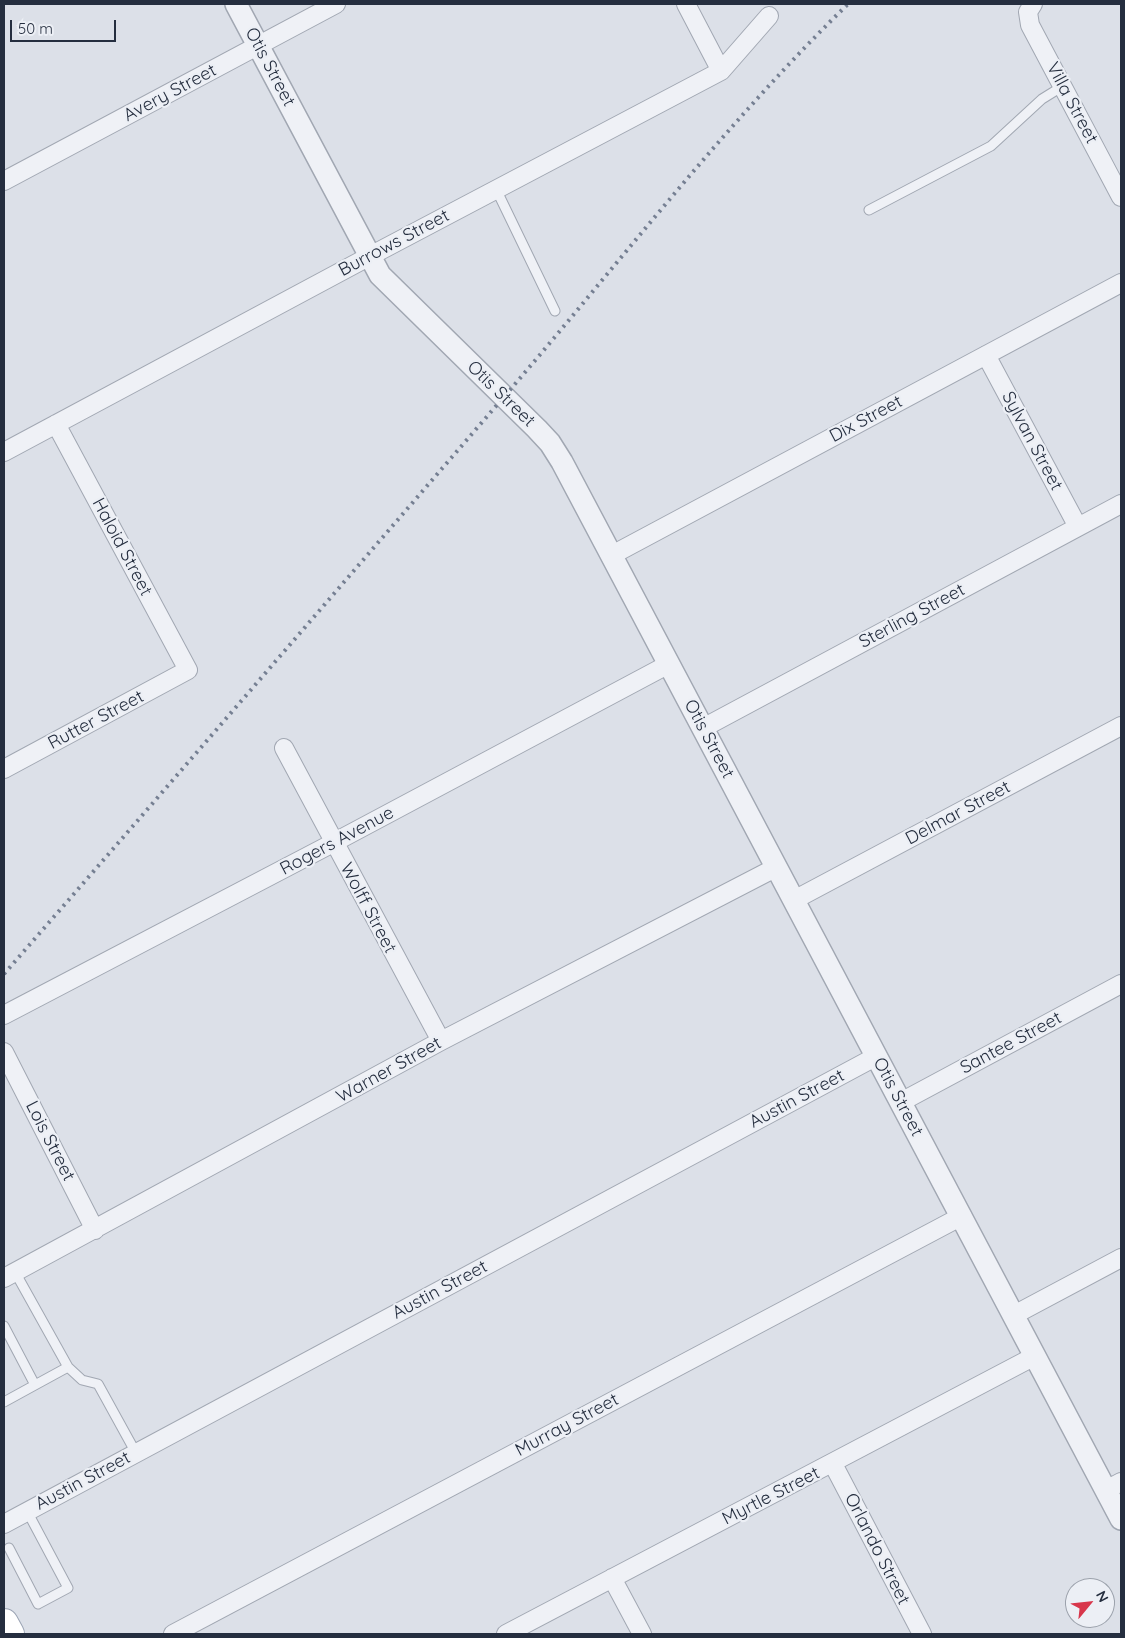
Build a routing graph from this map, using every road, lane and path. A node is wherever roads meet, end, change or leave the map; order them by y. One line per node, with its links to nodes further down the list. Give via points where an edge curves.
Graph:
1 (236, 4): 6 (street, Otis Street)
2 (336, 4): 6 (street, Avery Street)
3 (686, 4): 7 (street)
4 (1031, 6): 8 (street, Villa Street, via 1030,25)
5 (769, 16): 7 (street, Burrows Street)
6 (258, 46): 9 (street, Avery Street); 13 (street, Otis Street)
7 (721, 71): 10 (street, Burrows Street)
8 (1063, 86): 11 (street, Villa Street); 12 (lane, via 1042,99 991,146)
9 (4, 181)
10 (496, 189): 13 (street, Burrows Street); 15 (lane)
11 (1121, 198)
12 (869, 210)
13 (370, 256): 17 (street, Burrows Street); 21 (street, Otis Street, via 388,284 550,443)
14 (1121, 283): 16 (street, Dix Street)
15 (556, 311)
16 (986, 355): 20 (street, Sylvan Street); 21 (street, Dix Street)
17 (56, 424): 18 (street, Burrows Street); 23 (street, Haloid Street)
18 (4, 452)
19 (1121, 504): 20 (street, Sterling Street)
20 (1078, 527): 25 (street, Sterling Street)
21 (612, 555): 22 (street, Otis Street)
22 (669, 664): 25 (street, Otis Street); 28 (street, Rogers Avenue)
23 (188, 670): 27 (street, Rutter Street)
24 (1121, 726): 30 (street, Delmar Street)
25 (703, 728): 29 (street, Otis Street)
26 (284, 748): 28 (street, Wolff Street)
27 (4, 769)
28 (333, 844): 32 (street, Rogers Avenue); 33 (street, Wolff Street)
29 (777, 867): 30 (street, Otis Street); 33 (street, Warner Street)
30 (794, 900): 35 (street, Otis Street)
31 (1121, 984): 36 (street, Santee Street)
32 (4, 1015)
33 (440, 1041): 38 (street, Warner Street)
34 (4, 1052): 38 (street, Lois Street)
35 (877, 1056): 36 (street, Otis Street); 47 (street, Austin Street)
36 (901, 1102): 37 (street, Otis Street)
37 (962, 1216): 41 (street, Otis Street); 57 (street, Murray Street)
38 (95, 1230): 40 (street, Warner Street)
39 (1121, 1258): 41 (street)
40 (10, 1275): 44 (lane)
41 (1014, 1315): 43 (street, Otis Street)
42 (4, 1326): 45 (lane)
43 (1035, 1356): 48 (street, Myrtle Street); 49 (street, Otis Street)
44 (68, 1367): 45 (lane); 47 (lane, via 82,1380 98,1384)
45 (36, 1385): 46 (lane)
46 (4, 1402)
47 (136, 1453): 50 (street, Austin Street)
48 (833, 1464): 54 (street, Myrtle Street); 60 (street, Orlando Street)
49 (1114, 1486): 51 (street, Otis Street)
50 (28, 1511): 52 (street, Austin Street); 53 (lane, via 68,1588 38,1604)
51 (1121, 1518)
52 (4, 1524)
53 (9, 1548)
54 (612, 1578): 58 (street, Myrtle Street); 59 (street)
55 (4, 1623): 56 (main road)
56 (10, 1634)
57 (173, 1634)
58 (506, 1634)
59 (642, 1634)
60 (922, 1634)

